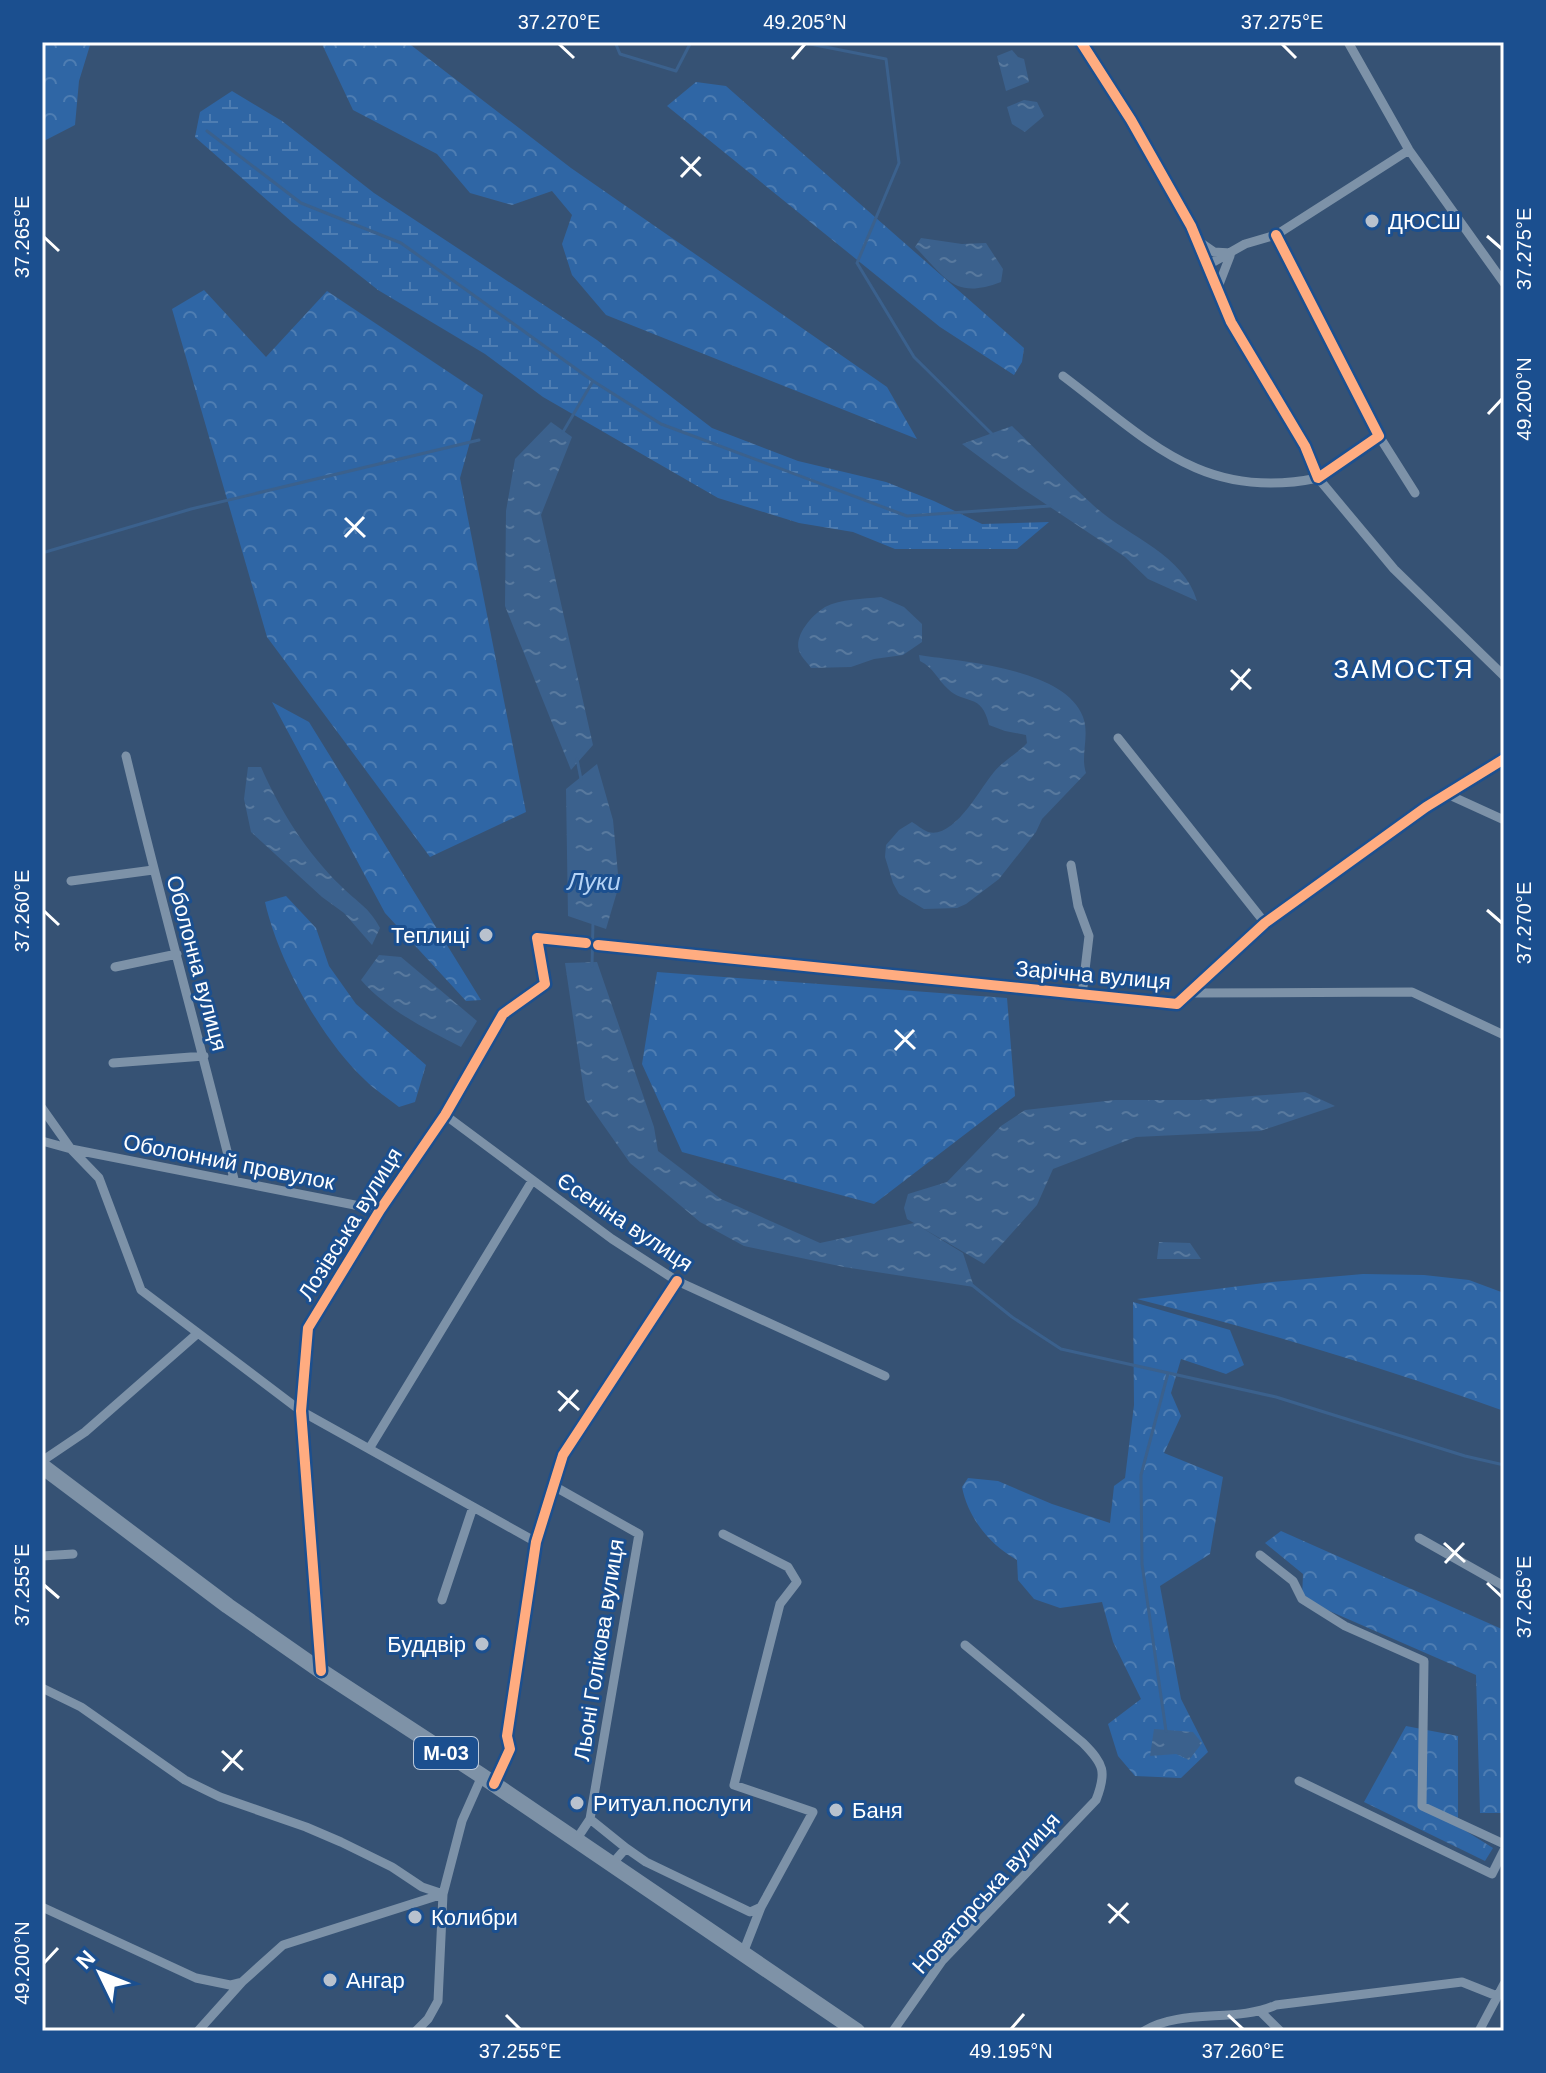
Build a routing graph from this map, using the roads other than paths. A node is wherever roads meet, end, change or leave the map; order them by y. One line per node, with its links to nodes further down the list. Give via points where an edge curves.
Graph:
1 (1081, 42): 5 (street)
2 (1348, 42): 3 (street)
3 (1409, 150): 4 (street); 8 (street)
4 (1276, 235): 6 (street); 11 (street)
5 (1199, 242): 6 (street, via 1214,252); 7 (street)
6 (1231, 253): 7 (street); 9 (street)
7 (1208, 265): 9 (street)
8 (1504, 283)
9 (1218, 289): 12 (street)
10 (1063, 376): 12 (street, via 1166,453 1203,472 1259,485)
11 (1379, 436): 12 (street); 13 (street)
12 (1318, 478): 14 (street, via 1394,569)
13 (1415, 493)
14 (1504, 676)
15 (1118, 738): 23 (street)
16 (126, 756): 21 (street, Оболонна вулиця)
17 (1504, 759): 18 (street, Зарічна вулиця)
18 (1447, 794): 19 (street); 23 (street, Зарічна вулиця)
19 (1504, 820)
20 (1071, 865): 29 (street, Зарічна вулиця, via 1089,936)
21 (153, 870): 22 (street); 26 (street, Оболонна вулиця)
22 (71, 881)
23 (1265, 923): 28 (street, Зарічна вулиця)
24 (586, 943): 34 (street, Лозівська вулиця, via 537,938 545,984 503,1014)
25 (598, 945): 29 (street, Зарічна вулиця)
26 (177, 954): 27 (street); 31 (street, Оболонна вулиця)
27 (115, 967)
28 (1191, 993): 29 (street, Зарічна вулиця, via 1177,1004); 30 (street, via 1412,992)
29 (1082, 995)
30 (1504, 1035)
31 (204, 1056): 32 (street); 37 (street, Оболонна вулиця)
32 (113, 1063)
33 (42, 1108): 36 (street)
34 (445, 1115): 38 (street, Єсеніна вулиця); 39 (street, Лозівська вулиця)
35 (42, 1141): 36 (street, Оболонний провулок)
36 (71, 1149): 37 (street, Оболонний провулок); 41 (street, via 99,1178 141,1290)
37 (234, 1179): 39 (street, Оболонний провулок)
38 (532, 1181): 40 (street, Єсеніна вулиця); 44 (street)
39 (380, 1210): 43 (street, Лозівська вулиця, via 308,1328)
40 (677, 1281): 42 (street, Єсеніна вулиця); 46 (street, via 563,1455)
41 (198, 1333): 43 (street); 45 (street)
42 (885, 1376)
43 (301, 1411): 44 (street); 57 (street, Лозівська вулиця)
44 (369, 1449): 47 (street)
45 (42, 1464): 57 (highway, М-03)
46 (552, 1485): 50 (street); 61 (street, Льоні Голікова вулиця, via 639,1534)
47 (473, 1507): 50 (street); 55 (street)
48 (723, 1534): 68 (street, via 788,1567 797,1582 780,1604 734,1785 813,1812)
49 (1419, 1538): 54 (street)
50 (536, 1542): 59 (street, via 507,1736 510,1749)
51 (73, 1554): 53 (street)
52 (1260, 1555): 63 (street, via 1293,1581 1302,1599 1345,1626 1424,1661 1422,1806)
53 (42, 1556)
54 (1504, 1586)
55 (442, 1600)
56 (965, 1645): 77 (street, Новаторська вулиця, via 1100,1759 1104,1780 1096,1800 942,1961)
57 (321, 1671): 59 (highway, М-03)
58 (42, 1688): 66 (street, via 81,1707 203,1790 306,1827)
59 (488, 1780): 62 (highway, М-03); 66 (street, via 462,1821)
60 (1299, 1781): 63 (street, via 1492,1874)
61 (590, 1819): 62 (street, Льоні Голікова вулиця); 64 (street)
62 (576, 1840): 65 (highway, М-03)
63 (1504, 1847)
64 (626, 1848): 65 (street); 68 (street, via 750,1912)
65 (612, 1864): 69 (highway, М-03)
66 (443, 1894): 70 (street, via 283,1945); 75 (street, via 438,2001)
67 (42, 1907): 70 (street, via 196,1978 230,1985)
68 (761, 1907): 69 (street)
69 (743, 1953): 76 (highway, М-03)
70 (242, 1982): 74 (street)
71 (1504, 1984): 72 (street)
72 (1497, 1996): 73 (street, via 1462,1982 1276,2005); 80 (street)
73 (1261, 2012): 78 (street, via 1212,2015); 79 (street)
74 (198, 2031)
75 (416, 2031)
76 (857, 2031)
77 (893, 2031)
78 (1144, 2031)
79 (1280, 2031)
80 (1479, 2031)

